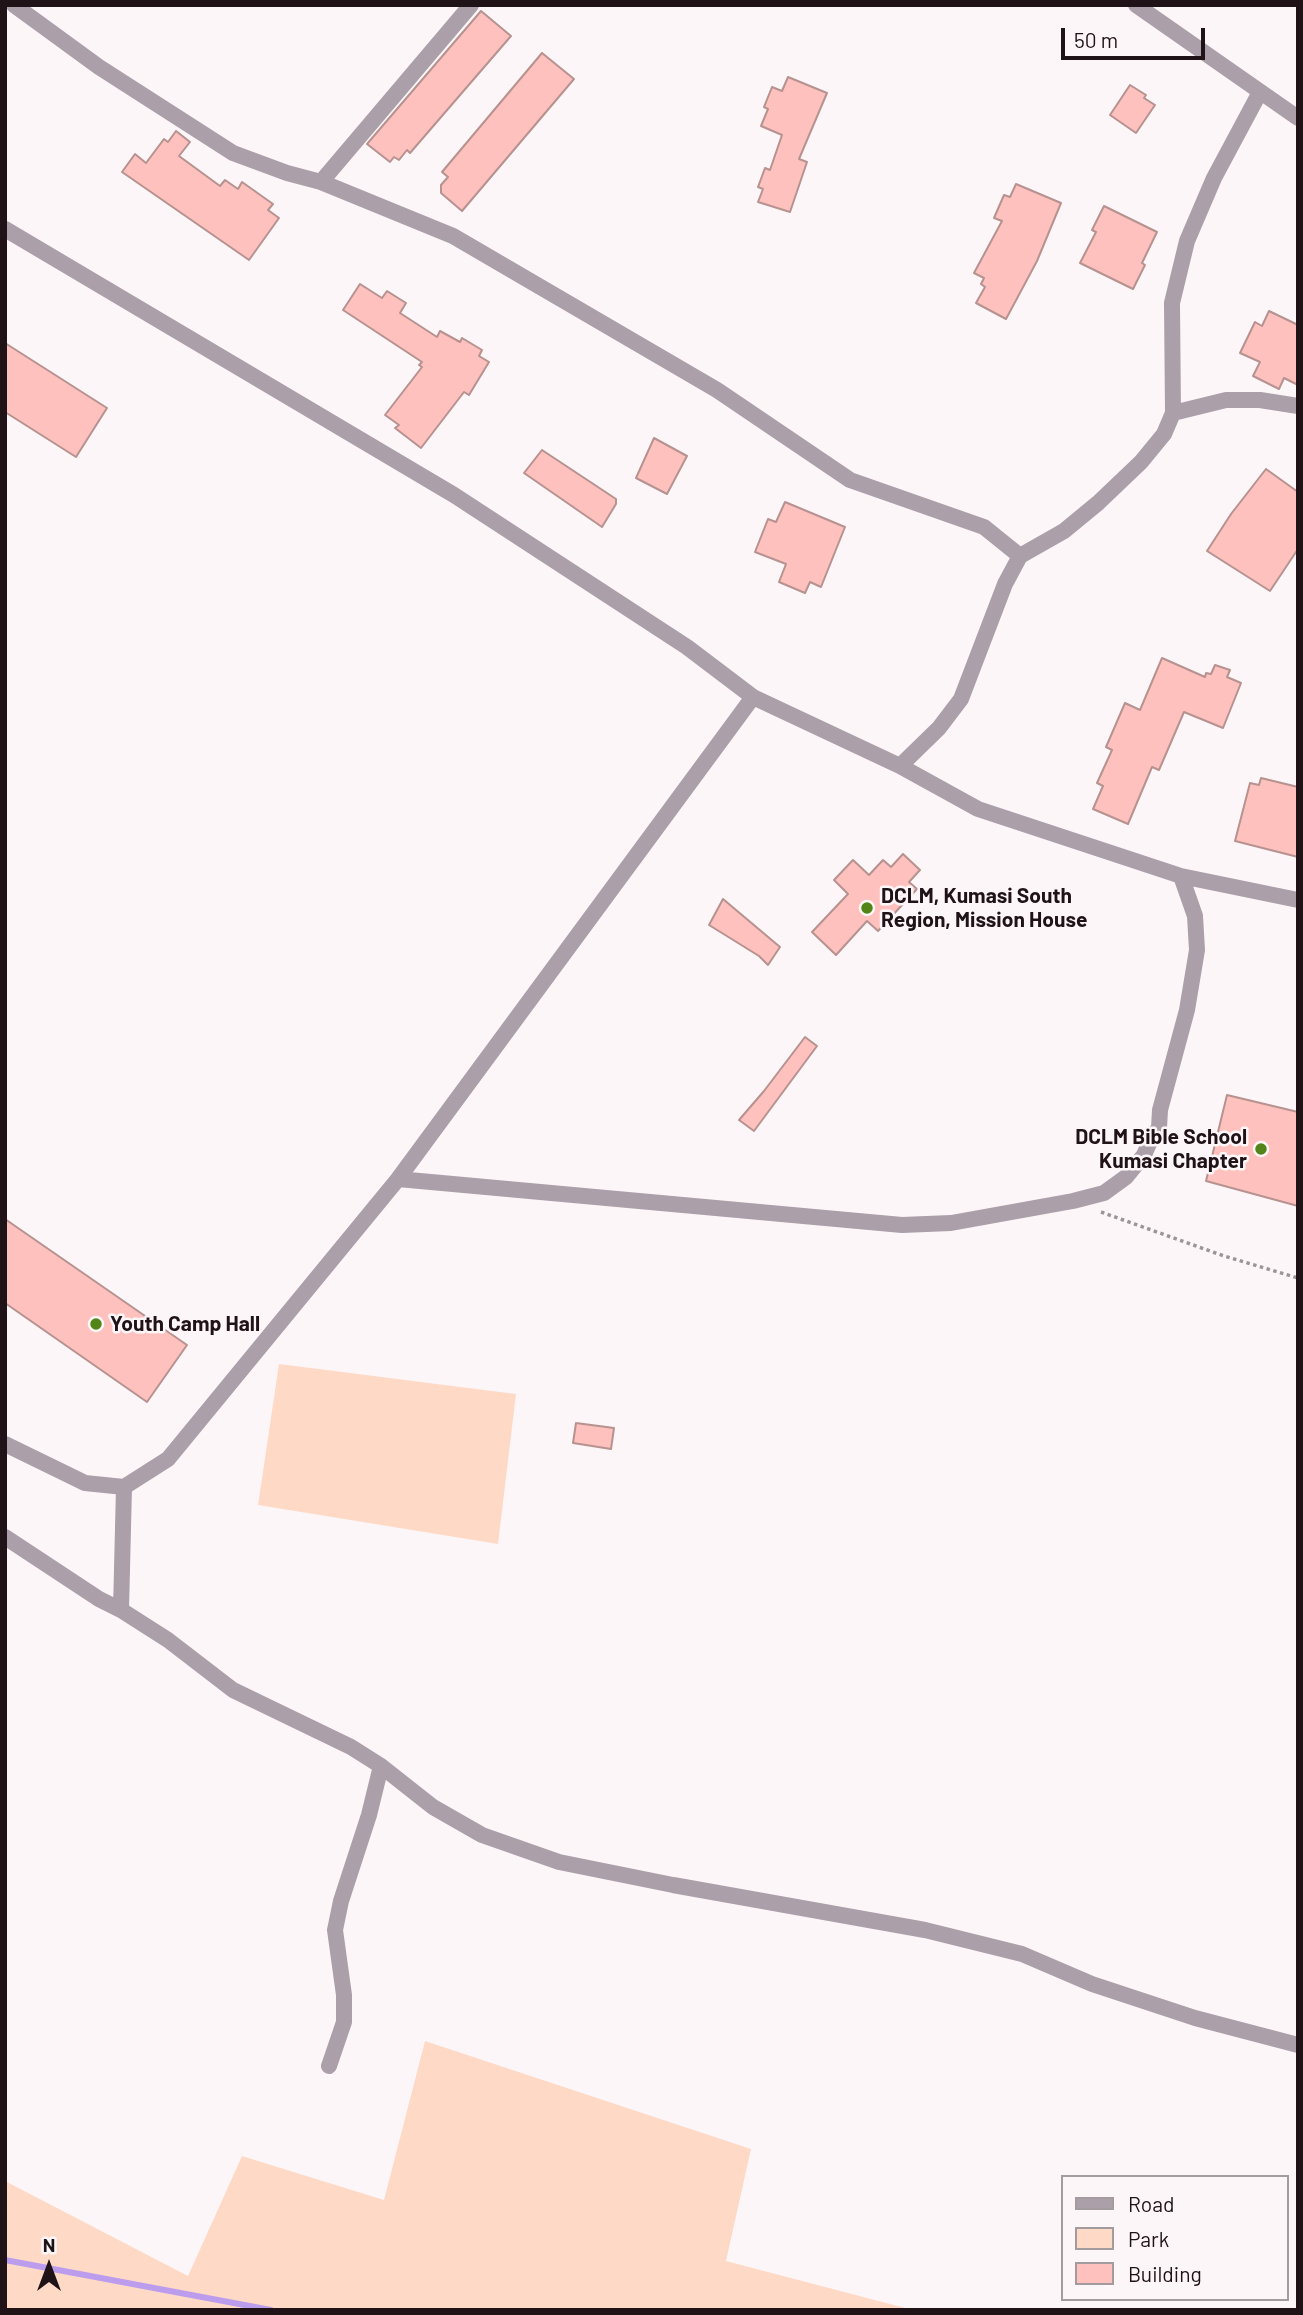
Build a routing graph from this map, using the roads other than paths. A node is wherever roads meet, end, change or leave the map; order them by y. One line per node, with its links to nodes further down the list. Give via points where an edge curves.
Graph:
1 (14, 5): 6 (street, via 233,153)
2 (471, 5): 6 (street)
3 (1136, 5): 4 (street)
4 (1260, 92): 5 (street); 9 (street, via 1214,178 1187,242 1172,303)
5 (1298, 118)
6 (321, 182): 10 (street, via 453,236 716,390 850,480 984,527)
7 (5, 229): 11 (street, via 454,495 687,647)
8 (1298, 406): 9 (street, via 1226,400)
9 (1173, 413): 10 (street, via 1141,462 1064,531)
10 (1020, 556): 12 (street, via 961,699)
11 (753, 697): 12 (street); 15 (street)
12 (900, 766): 13 (street, via 978,809)
13 (1181, 876): 14 (street); 15 (street, via 1195,916 1197,950 1159,1128 1126,1177 1104,1193 951,1223 902,1225)
14 (1298, 900)
15 (398, 1179): 17 (street, via 168,1459)
16 (5, 1444): 17 (street, via 85,1483)
17 (124, 1487): 19 (street)
18 (5, 1537): 19 (street)
19 (121, 1610): 20 (street, via 233,1690)
20 (381, 1766): 21 (street, via 433,1807 482,1835 559,1862 937,1933 1022,1954 1092,1984 1195,2018); 22 (street, via 335,1930 344,2022)
21 (1298, 2045)
22 (329, 2066)

